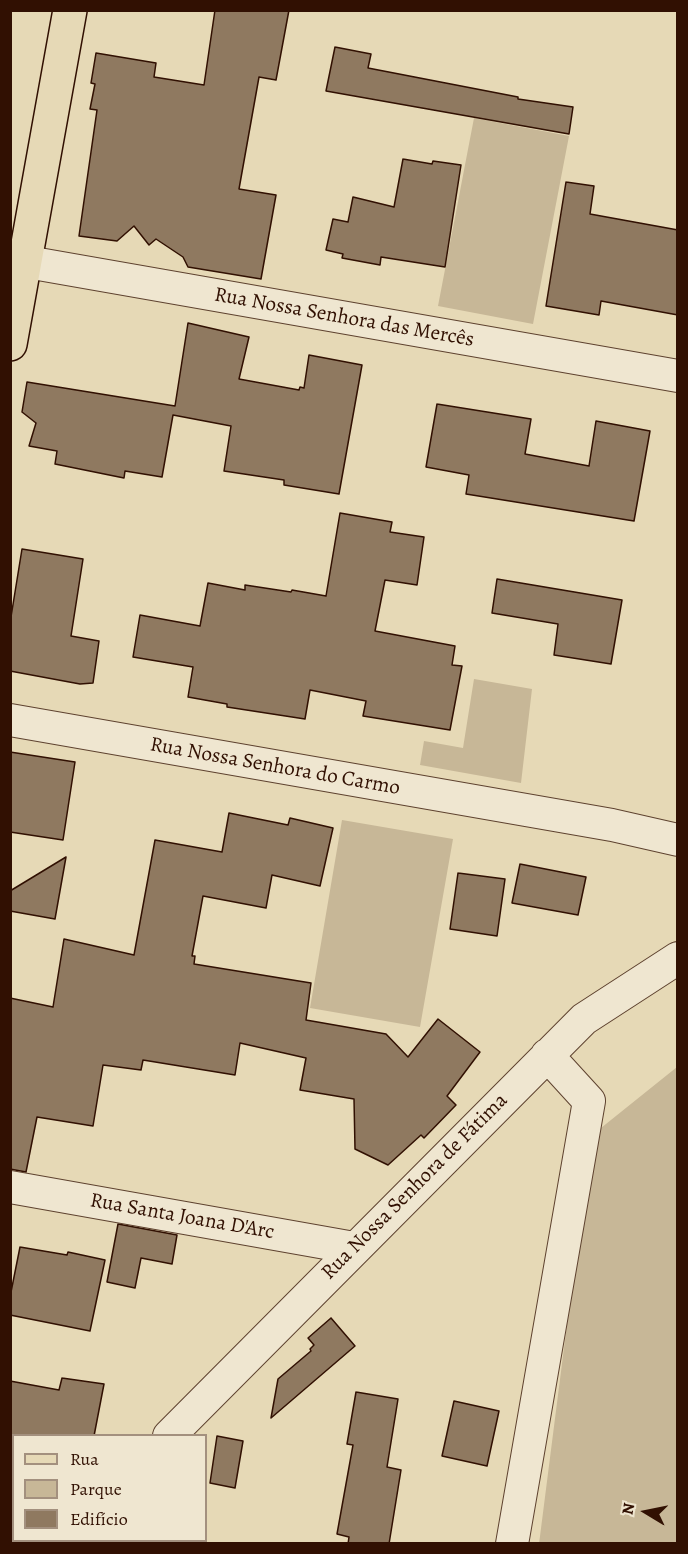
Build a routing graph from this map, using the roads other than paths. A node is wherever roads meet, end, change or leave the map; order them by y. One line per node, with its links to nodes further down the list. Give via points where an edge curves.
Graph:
1 (70, 10): 2 (main road)
2 (18, 261): 3 (main road); 4 (street, Rua Nossa Senhora das Mercês)
3 (10, 345)
4 (678, 376)
5 (10, 720): 6 (street, Rua Nossa Senhora do Carmo, via 612,825)
6 (678, 840)
7 (678, 958): 8 (street, Rua Nossa Senhora de Fátima, via 584,1019)
8 (548, 1055): 10 (street, Rua Nossa Senhora de Fátima); 12 (street, via 589,1101)
9 (10, 1186): 10 (street, Rua Santa Joana D'Arc)
10 (354, 1248): 11 (street, Rua Nossa Senhora de Fátima)
11 (171, 1434)
12 (512, 1544)

